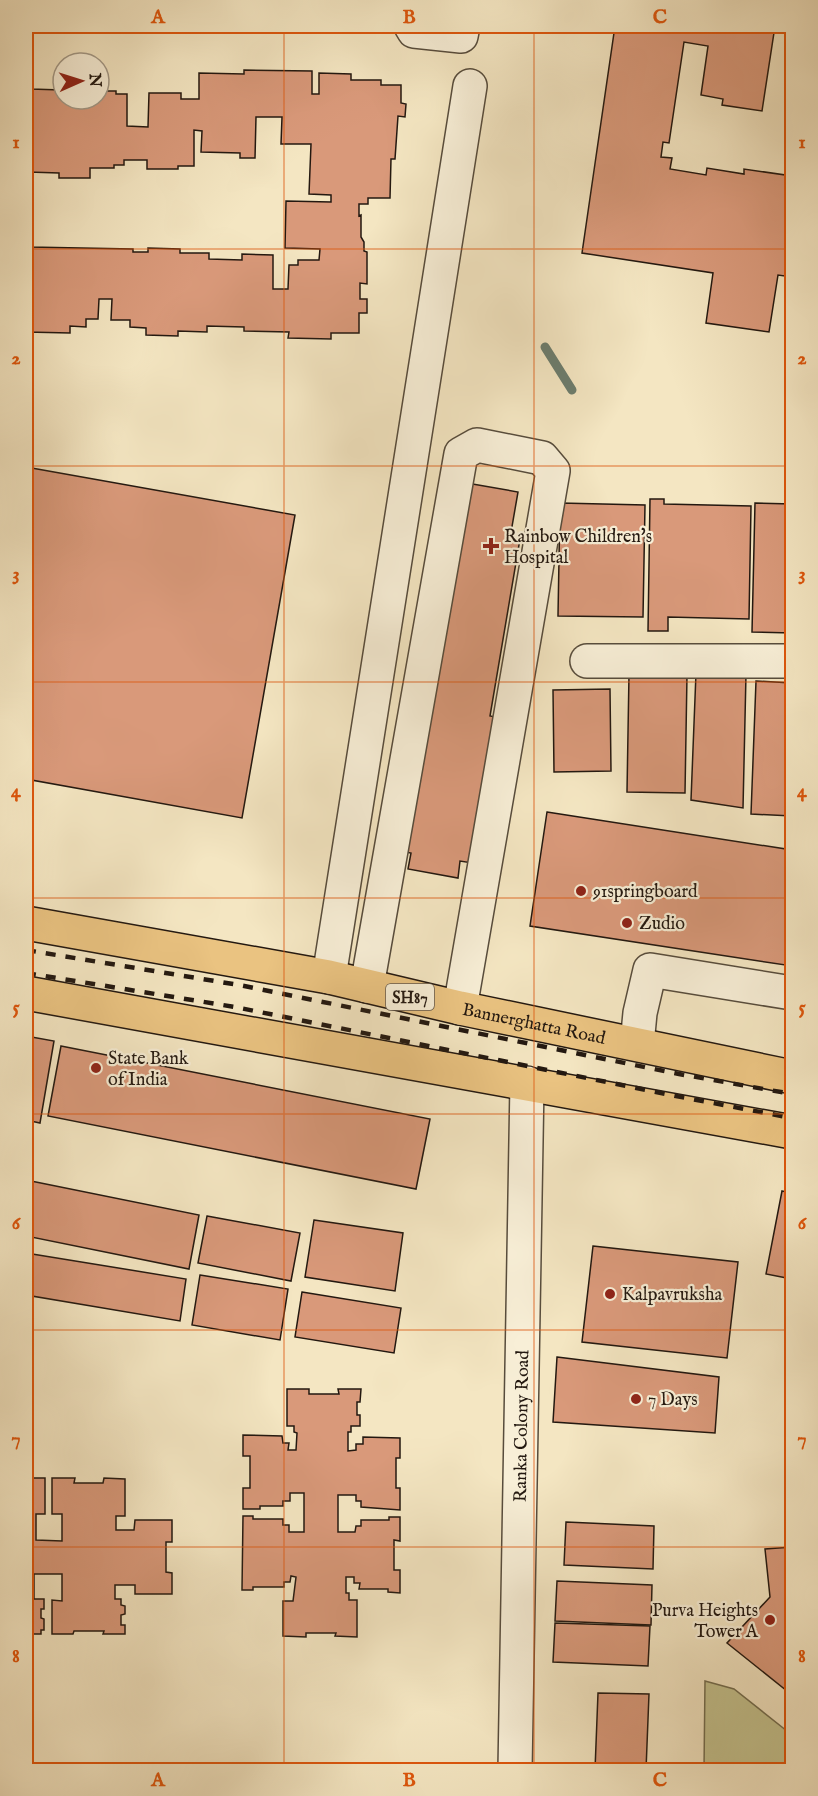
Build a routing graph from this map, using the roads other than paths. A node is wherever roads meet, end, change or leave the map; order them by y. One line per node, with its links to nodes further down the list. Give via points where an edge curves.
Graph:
1 (411, 26): 2 (street, via 414,31 461,36)
2 (463, 26)
3 (470, 86): 7 (street)
4 (587, 661): 5 (street)
5 (792, 661)
6 (26, 924): 7 (main road, Bannerghatta Road / SH87)
7 (329, 977): 8 (main road, Bannerghatta Road / SH87)
8 (367, 986): 11 (main road, Bannerghatta Road / SH87); 11 (street, via 461,454 477,445 542,458 553,471)
9 (26, 993): 14 (main road)
10 (792, 993): 12 (street, via 650,970)
11 (460, 1008): 12 (main road, Bannerghatta Road / SH87)
12 (637, 1044): 13 (main road, Bannerghatta Road / SH87)
13 (792, 1077)
14 (527, 1083): 15 (main road); 16 (street, Ranka Colony Road)
15 (792, 1132)
16 (515, 1770)

